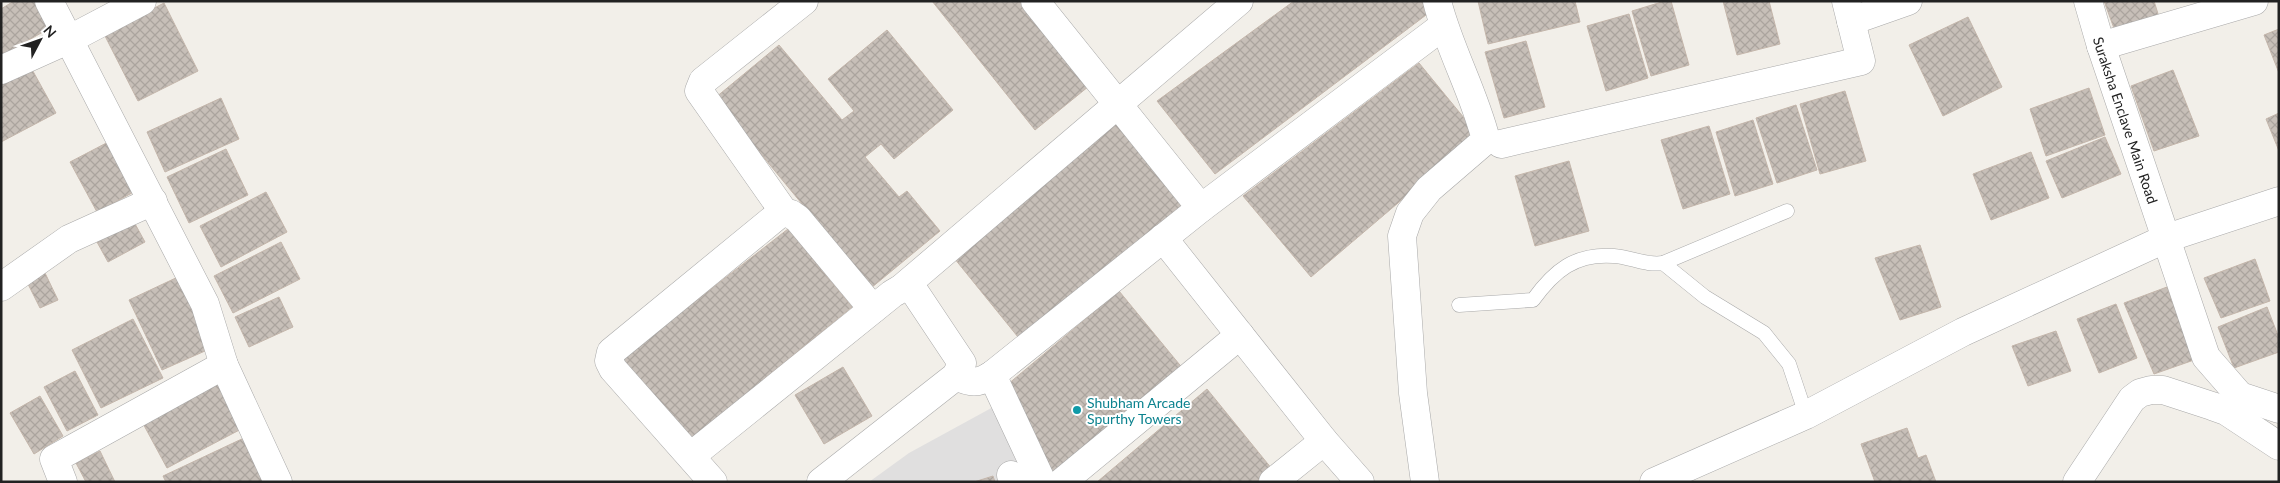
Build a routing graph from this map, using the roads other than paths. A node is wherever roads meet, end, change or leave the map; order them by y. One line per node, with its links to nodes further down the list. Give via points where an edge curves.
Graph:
1 (49, 1): 11 (street)
2 (142, 1): 11 (street)
3 (804, 1): 19 (street, via 703,81 699,92)
4 (1035, 1): 14 (street)
5 (1239, 1): 14 (street)
6 (1908, 1): 9 (street)
7 (2088, 1): 12 (street, Suraksha Enclave Main Road)
8 (2254, 1): 12 (street)
9 (1849, 11): 15 (street, via 1861,61)
10 (1440, 14): 18 (street); 37 (street, via 1479,111 1486,140 1429,189 1410,213 1402,236 1413,393)
11 (70, 39): 13 (street); 16 (street)
12 (2101, 46): 22 (street, Suraksha Enclave Main Road)
13 (1, 70)
14 (1117, 103): 18 (street); 25 (street)
15 (1501, 144)
16 (153, 201): 24 (street, via 69,239); 29 (street, via 205,304)
17 (2279, 201): 22 (street)
18 (1201, 208): 21 (street)
19 (784, 212): 27 (street, via 798,219); 36 (street, via 611,352 609,361 613,368)
20 (1787, 212): 23 (lane)
21 (1163, 238): 28 (street); 30 (street)
22 (2167, 238): 32 (street, Suraksha Enclave Main Road, via 2206,357 2240,396); 33 (street, via 1963,332)
23 (1663, 263): 26 (lane, via 1652,265 1614,256 1580,259 1559,269 1533,300); 33 (lane, via 1705,297 1764,333 1789,364)
24 (1, 287)
25 (902, 288): 27 (street); 31 (street, via 914,291 962,364)
26 (1459, 305)
27 (873, 310): 36 (street)
28 (1240, 335): 34 (street); 43 (street)
29 (224, 365): 38 (street, via 54,459); 39 (street)
30 (992, 375): 31 (street, via 982,381 970,382); 42 (street)
31 (956, 376): 41 (street)
32 (2279, 409)
33 (1806, 415): 46 (street)
34 (1324, 441): 44 (street); 45 (street)
35 (2278, 442): 47 (street, via 2226,412 2163,390 2151,390 2132,399)
36 (691, 456): 40 (street)
37 (1423, 479)
38 (63, 482)
39 (278, 482)
40 (713, 482)
41 (821, 482)
42 (1042, 482)
43 (1062, 482)
44 (1272, 482)
45 (1360, 482)
46 (1654, 482)
47 (2077, 482)

